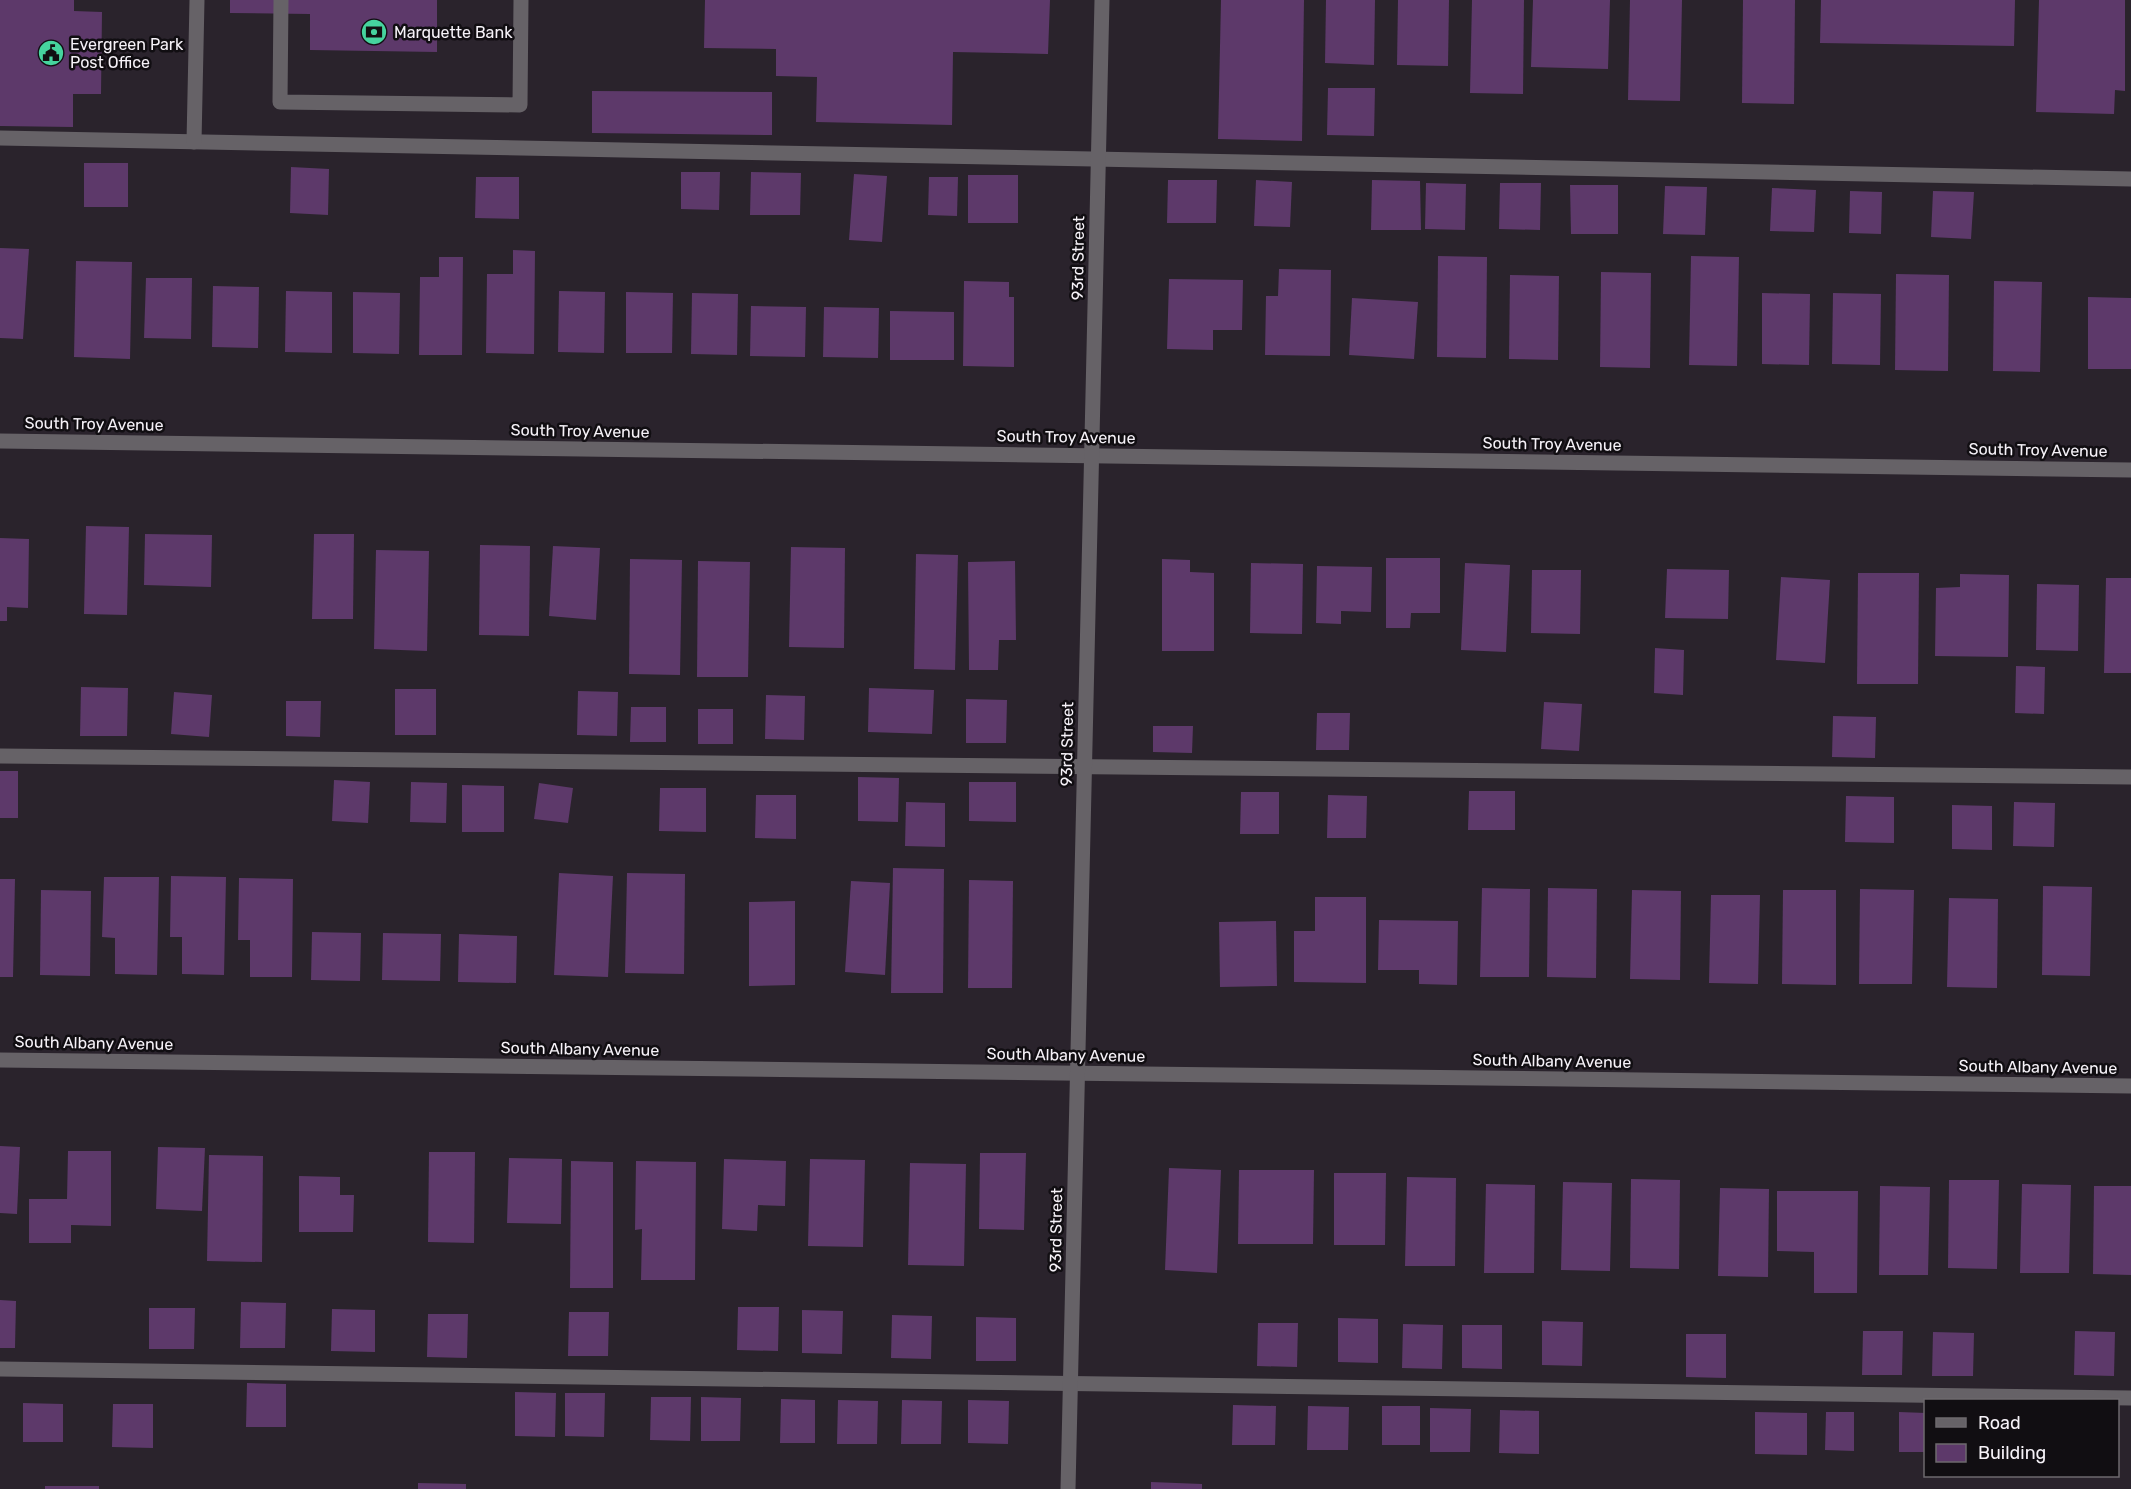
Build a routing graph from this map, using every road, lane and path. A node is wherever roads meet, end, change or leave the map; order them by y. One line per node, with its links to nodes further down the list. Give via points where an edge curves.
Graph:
1 (197, 0): 6 (street)
2 (281, 0): 3 (street, via 279,102 520,105)
3 (521, 0)
4 (1102, 0): 7 (street, 93rd Street)
5 (0, 138): 6 (street)
6 (194, 142): 7 (street)
7 (1098, 159): 8 (street); 10 (street, 93rd Street)
8 (2131, 179)
9 (0, 441): 10 (street, South Troy Avenue)
10 (1091, 456): 11 (street, South Troy Avenue); 13 (street, 93rd Street)
11 (2131, 470)
12 (0, 756): 13 (street)
13 (1084, 767): 14 (street); 16 (street, 93rd Street)
14 (2131, 777)
15 (0, 1060): 16 (street, South Albany Avenue)
16 (1077, 1073): 17 (street, South Albany Avenue); 19 (street, 93rd Street)
17 (2131, 1086)
18 (0, 1370): 19 (street)
19 (1070, 1383): 20 (street); 21 (street, 93rd Street)
20 (2131, 1398)
21 (1068, 1489)

